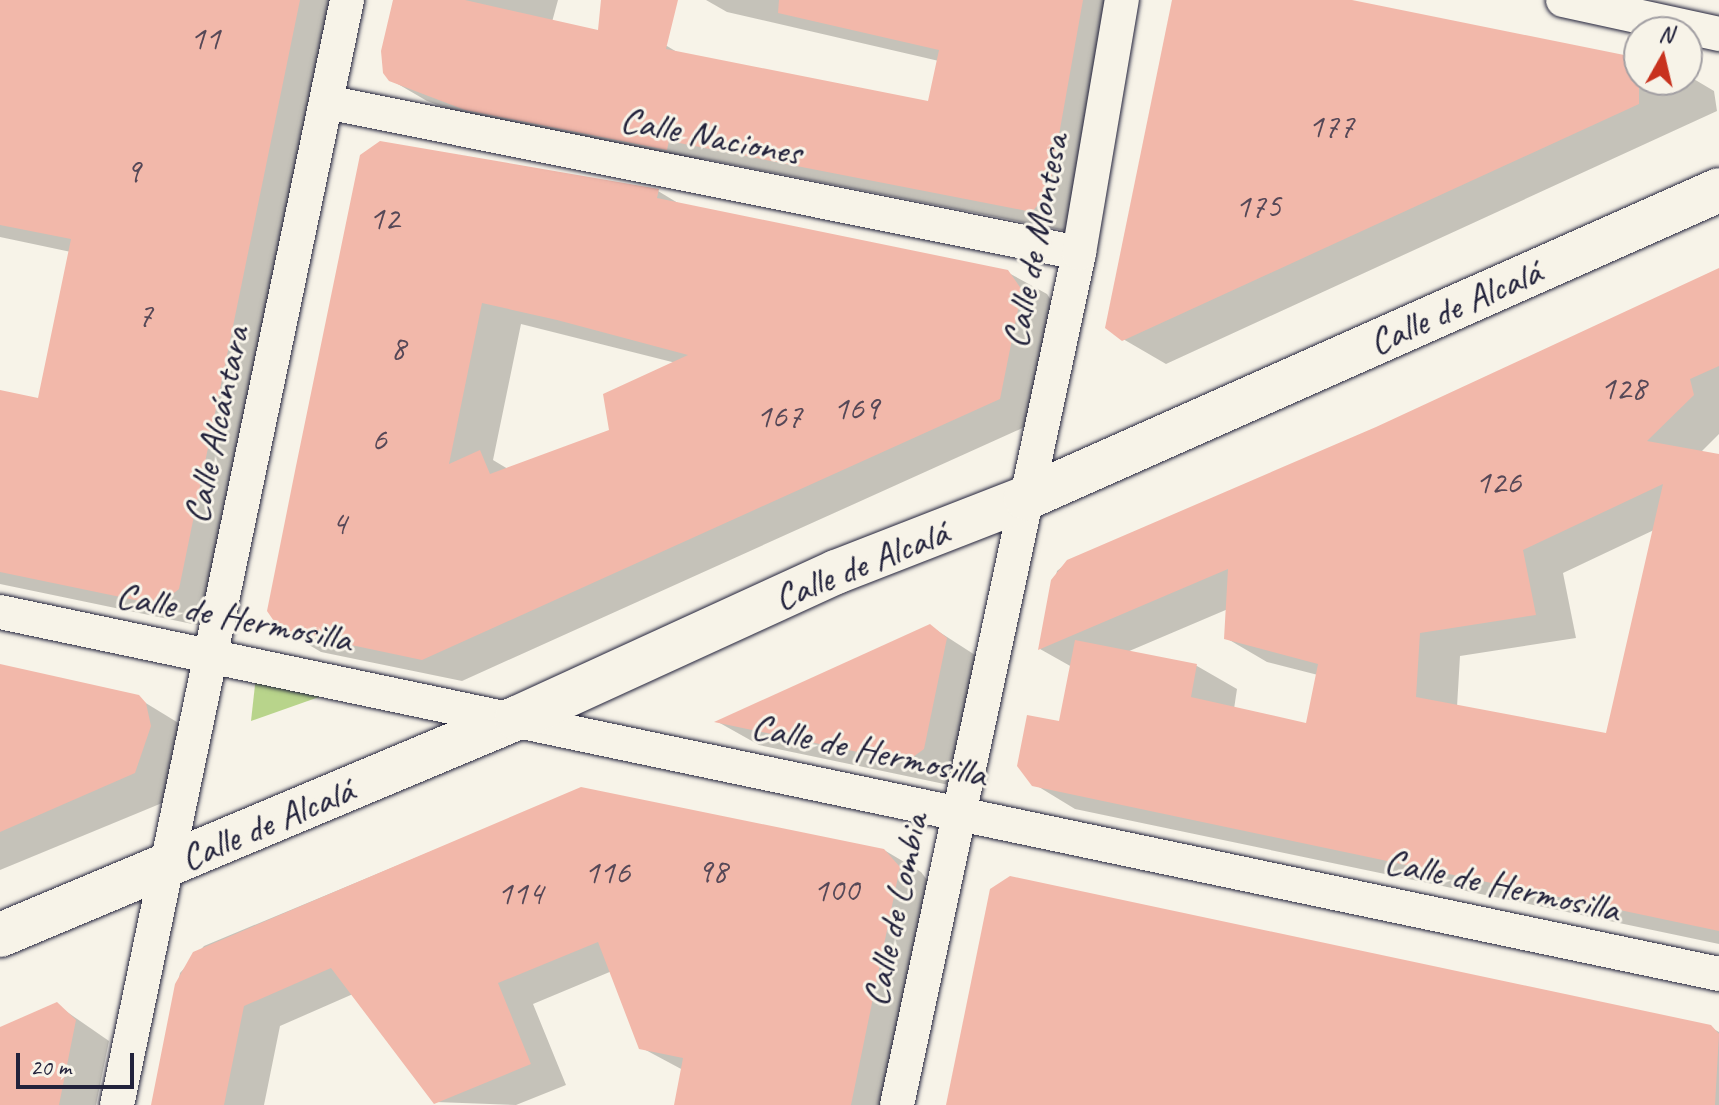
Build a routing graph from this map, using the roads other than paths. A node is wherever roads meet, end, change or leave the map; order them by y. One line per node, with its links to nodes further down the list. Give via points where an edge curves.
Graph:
1 (347, 0): 5 (street, Calle Alcántara)
2 (1122, 0): 7 (street, Calle de Montesa)
3 (1563, 0): 4 (street)
4 (1719, 34)
5 (326, 102): 7 (street, Calle Naciones); 10 (street, Calle Alcántara)
6 (1719, 190): 8 (main road, Calle de Alcalá)
7 (1079, 253): 8 (street, Calle de Montesa)
8 (1026, 498): 11 (main road, Calle de Alcalá, via 836,572); 12 (street, Calle de Lombia)
9 (0, 612): 10 (street, Calle de Hermosilla)
10 (210, 656): 11 (street, Calle de Hermosilla); 13 (street, Calle Alcántara)
11 (517, 718): 12 (street, Calle de Hermosilla); 13 (main road, Calle de Alcalá)
12 (959, 812): 15 (street, Calle de Hermosilla); 17 (street, Calle de Lombia)
13 (166, 866): 14 (main road, Calle de Alcalá); 16 (street, Calle Alcántara)
14 (0, 935)
15 (1719, 974)
16 (117, 1105)
17 (897, 1105)

